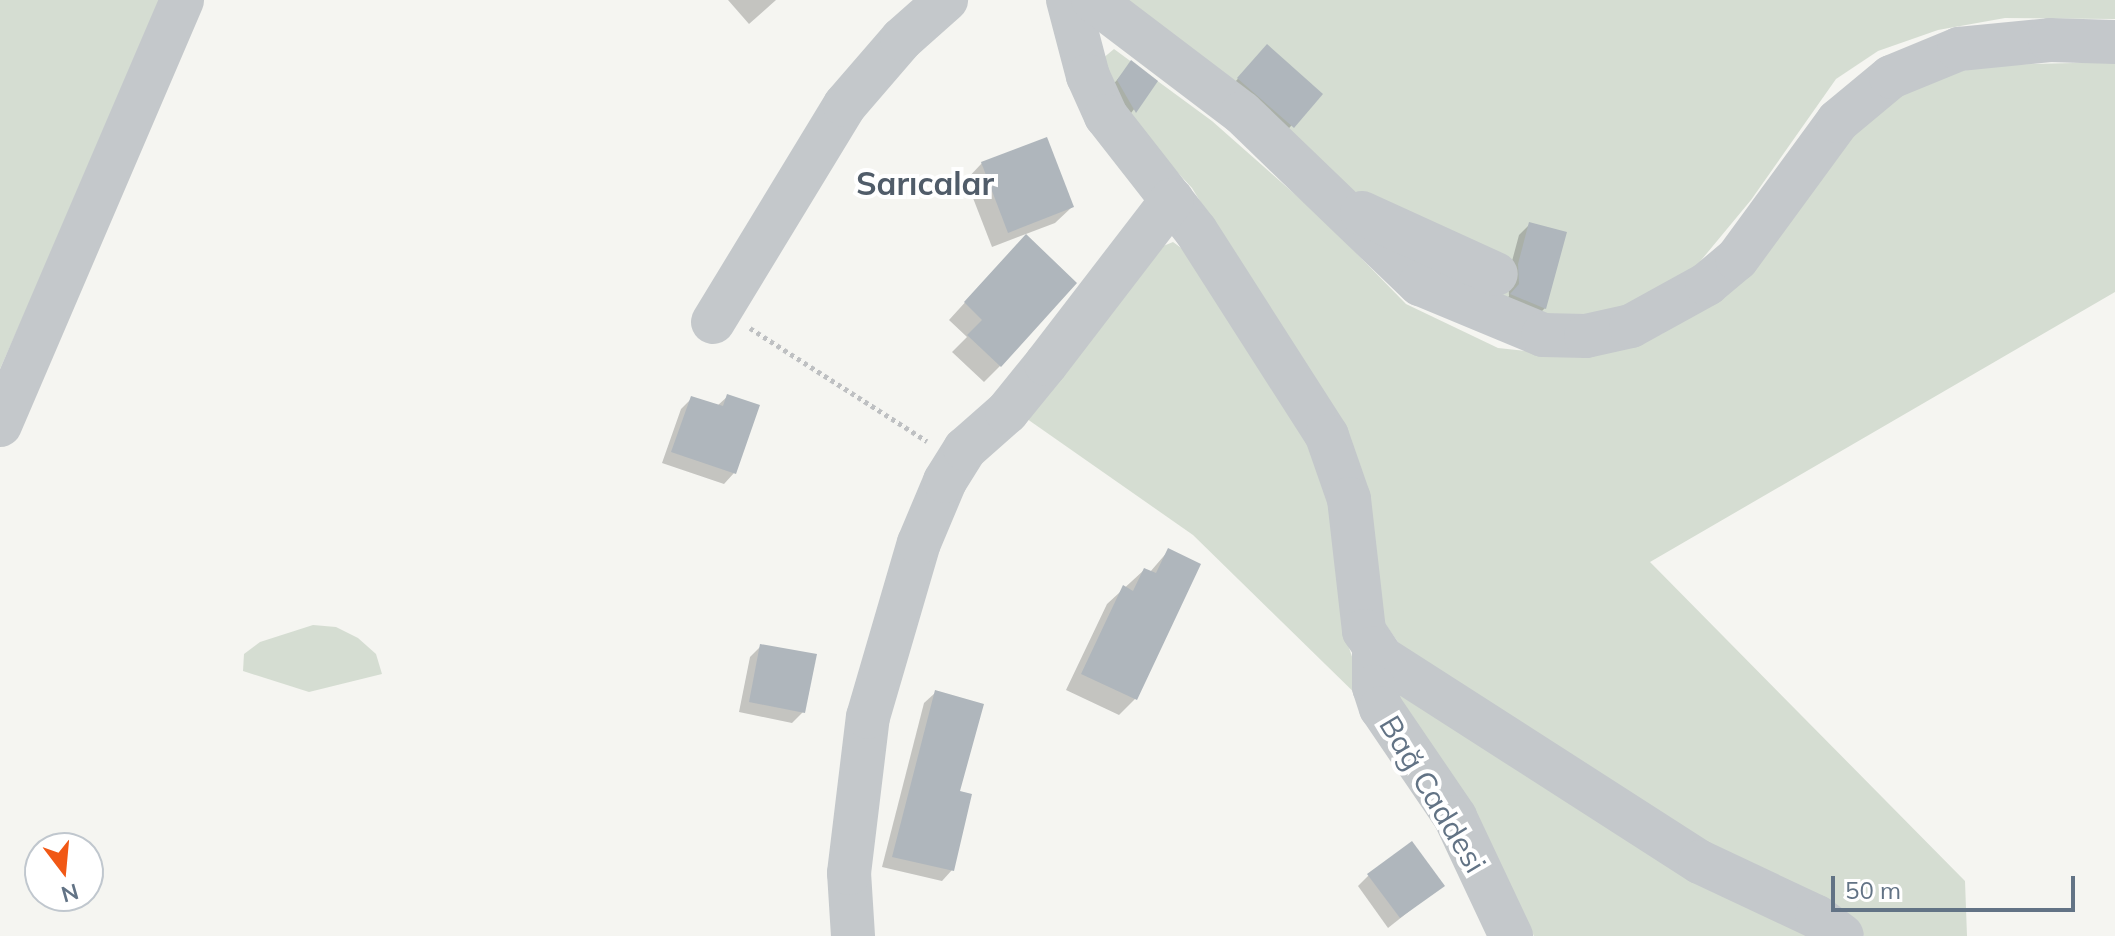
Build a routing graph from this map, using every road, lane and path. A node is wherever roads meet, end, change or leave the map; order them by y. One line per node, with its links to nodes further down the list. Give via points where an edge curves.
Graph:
1 (182, 0): 10 (street)
2 (946, 0): 9 (street, via 902,39 845,105)
3 (1068, 0): 7 (street, via 1096,98)
4 (1093, 0): 6 (street, via 1242,113)
5 (2115, 42): 6 (street, via 2050,40 1959,49 1891,77 1838,121 1727,267 1672,306 1631,326 1586,336 1543,335 1420,284)
6 (1328, 195): 8 (street)
7 (1172, 200): 11 (street, via 1007,412); 12 (street, via 1327,436 1349,499 1357,595 1364,631)
8 (1496, 274)
9 (716, 315): 11 (path)
10 (0, 425)
11 (958, 461): 13 (street, via 919,543 868,717 849,873)
12 (1374, 648): 14 (street, Bağ Caddesi, via 1374,687 1381,708 1455,817); 15 (street, via 1394,668 1700,862 1817,917)
13 (853, 936)
14 (1511, 936)
15 (1842, 936)

